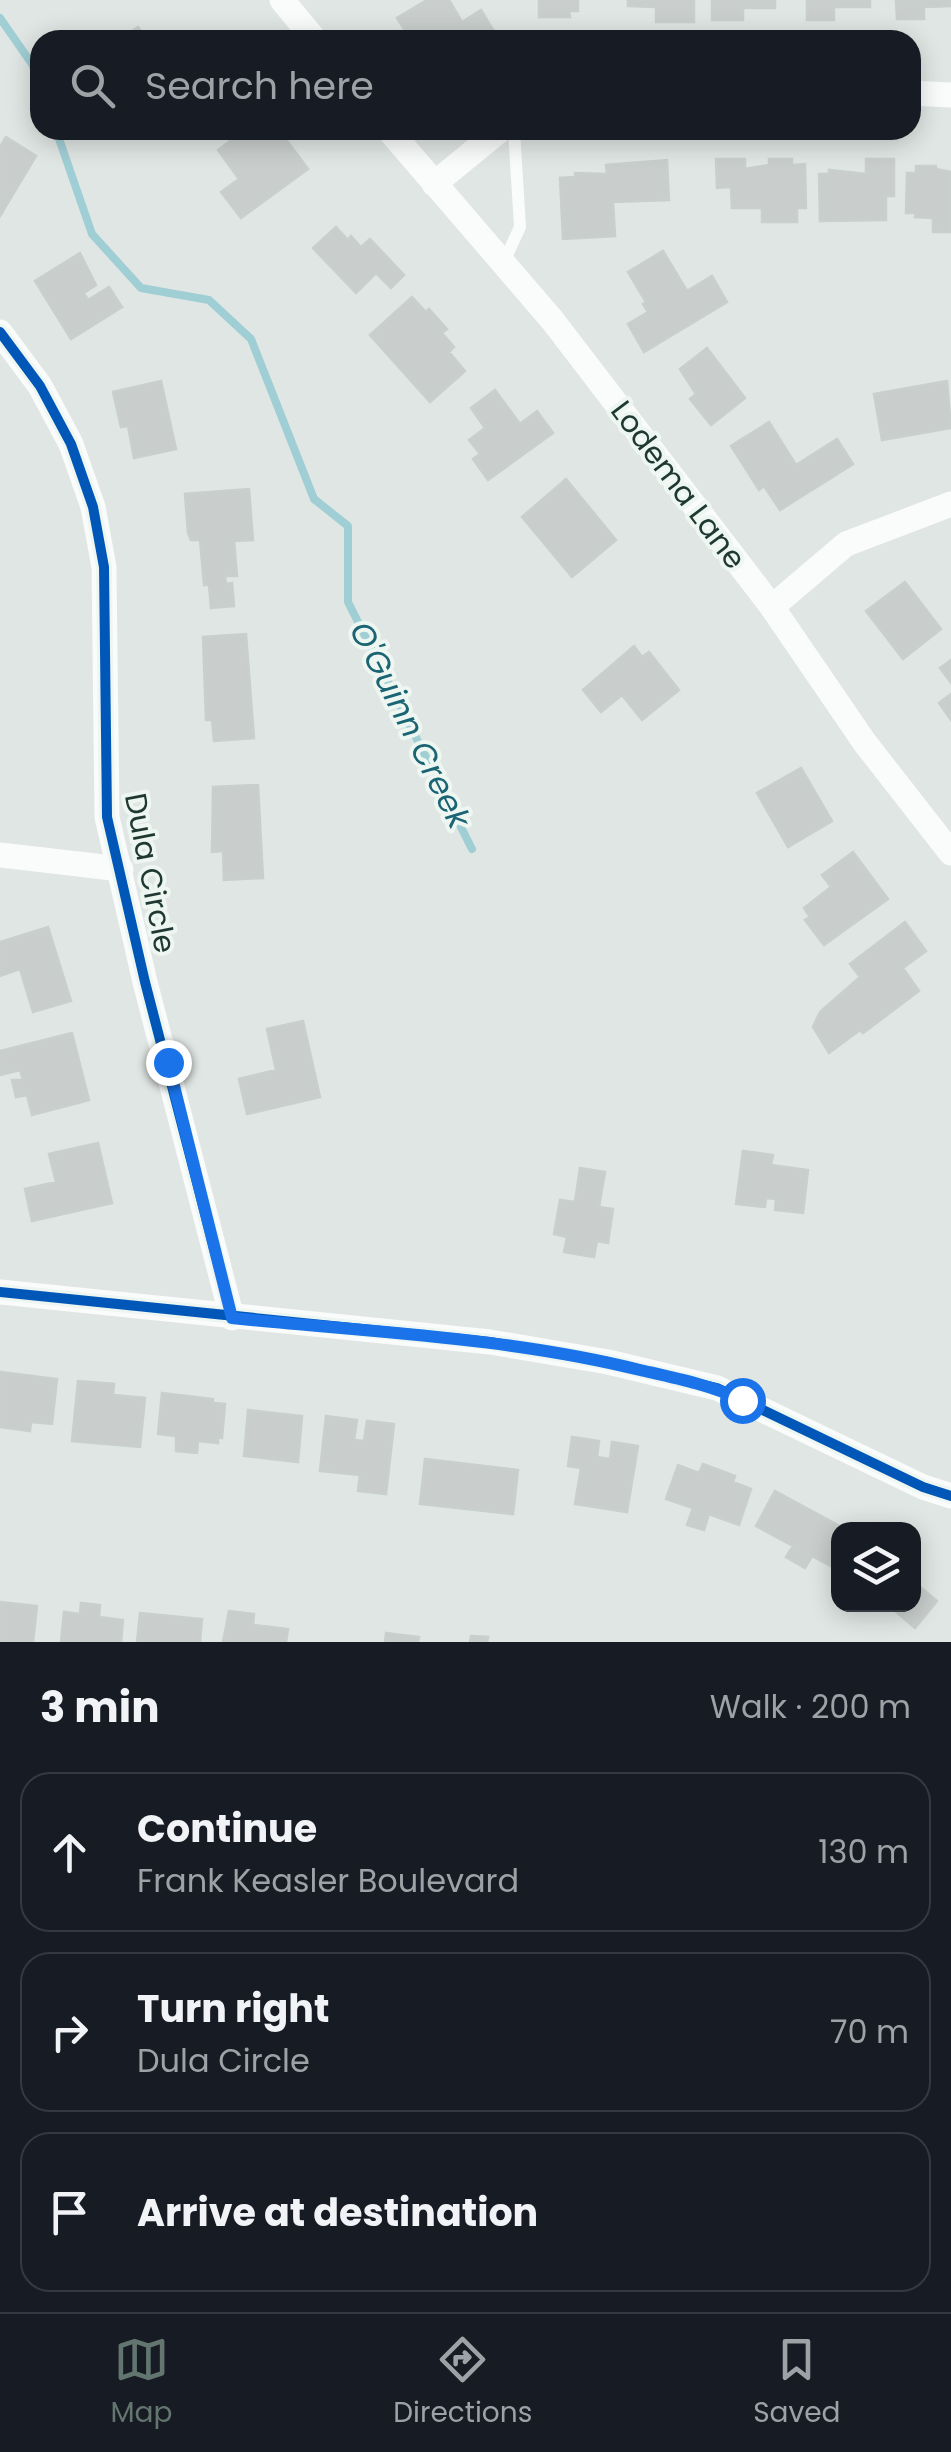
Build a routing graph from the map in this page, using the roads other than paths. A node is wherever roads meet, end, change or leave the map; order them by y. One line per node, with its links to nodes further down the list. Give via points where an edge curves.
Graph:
1 (282, 0): 2 (street)
2 (307, 30)
3 (921, 94): 4 (street)
4 (951, 95)
5 (397, 140): 8 (street, Lodema Lane)
6 (488, 140): 8 (street)
7 (515, 140): 9 (lane, via 520,227)
8 (434, 184): 9 (street, Lodema Lane)
9 (503, 264): 12 (street, Lodema Lane)
10 (0, 332): 15 (street, Dula Circle, via 40,386 94,507 104,568 107,817)
11 (951, 504): 12 (street, via 846,544)
12 (772, 608): 13 (street, Lodema Lane)
13 (951, 852)
14 (0, 855): 15 (street)
15 (121, 869): 17 (street, Dula Circle)
16 (0, 1292): 17 (street)
17 (232, 1318): 18 (street, via 490,1342 718,1388)
18 (951, 1496)

